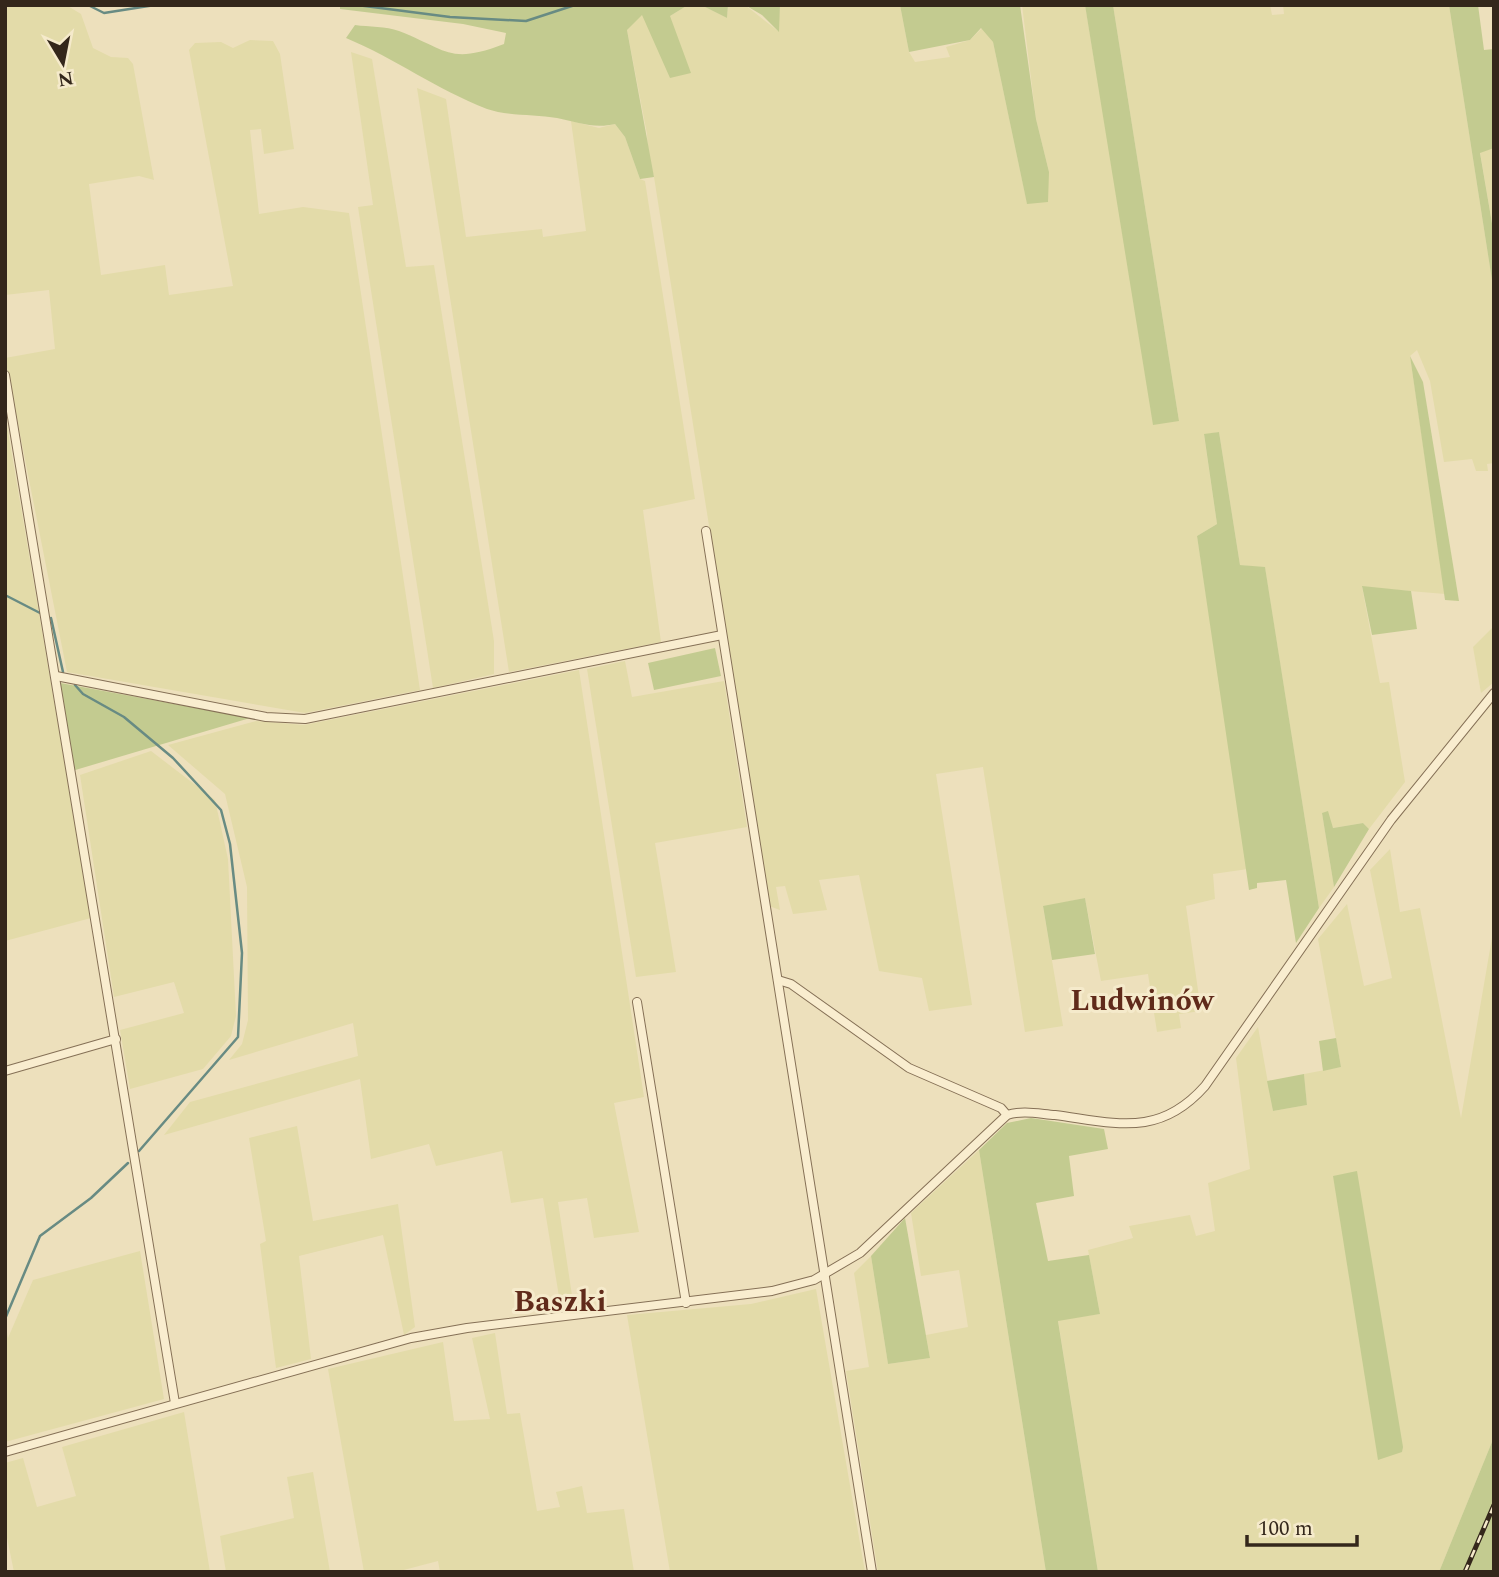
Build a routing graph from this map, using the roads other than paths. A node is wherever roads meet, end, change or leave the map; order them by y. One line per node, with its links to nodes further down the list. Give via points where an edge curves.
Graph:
1 (5, 375): 4 (street)
2 (706, 531): 3 (street)
3 (723, 635): 4 (street, via 305,719 266,717); 6 (street)
4 (56, 676): 8 (street)
5 (1494, 693): 10 (street, via 1403,802 1205,1086 1186,1105 1161,1120 1143,1124 1030,1113)
6 (778, 980): 10 (street, via 791,984 927,1079 1001,1108); 11 (street)
7 (638, 1002): 12 (street)
8 (116, 1039): 9 (street); 13 (street)
9 (5, 1071)
10 (1007, 1115): 11 (street, via 873,1242)
11 (826, 1275): 12 (street, via 772,1291); 15 (street)
12 (686, 1303): 13 (street, via 442,1332)
13 (175, 1404): 14 (street)
14 (5, 1452)
15 (872, 1572)

